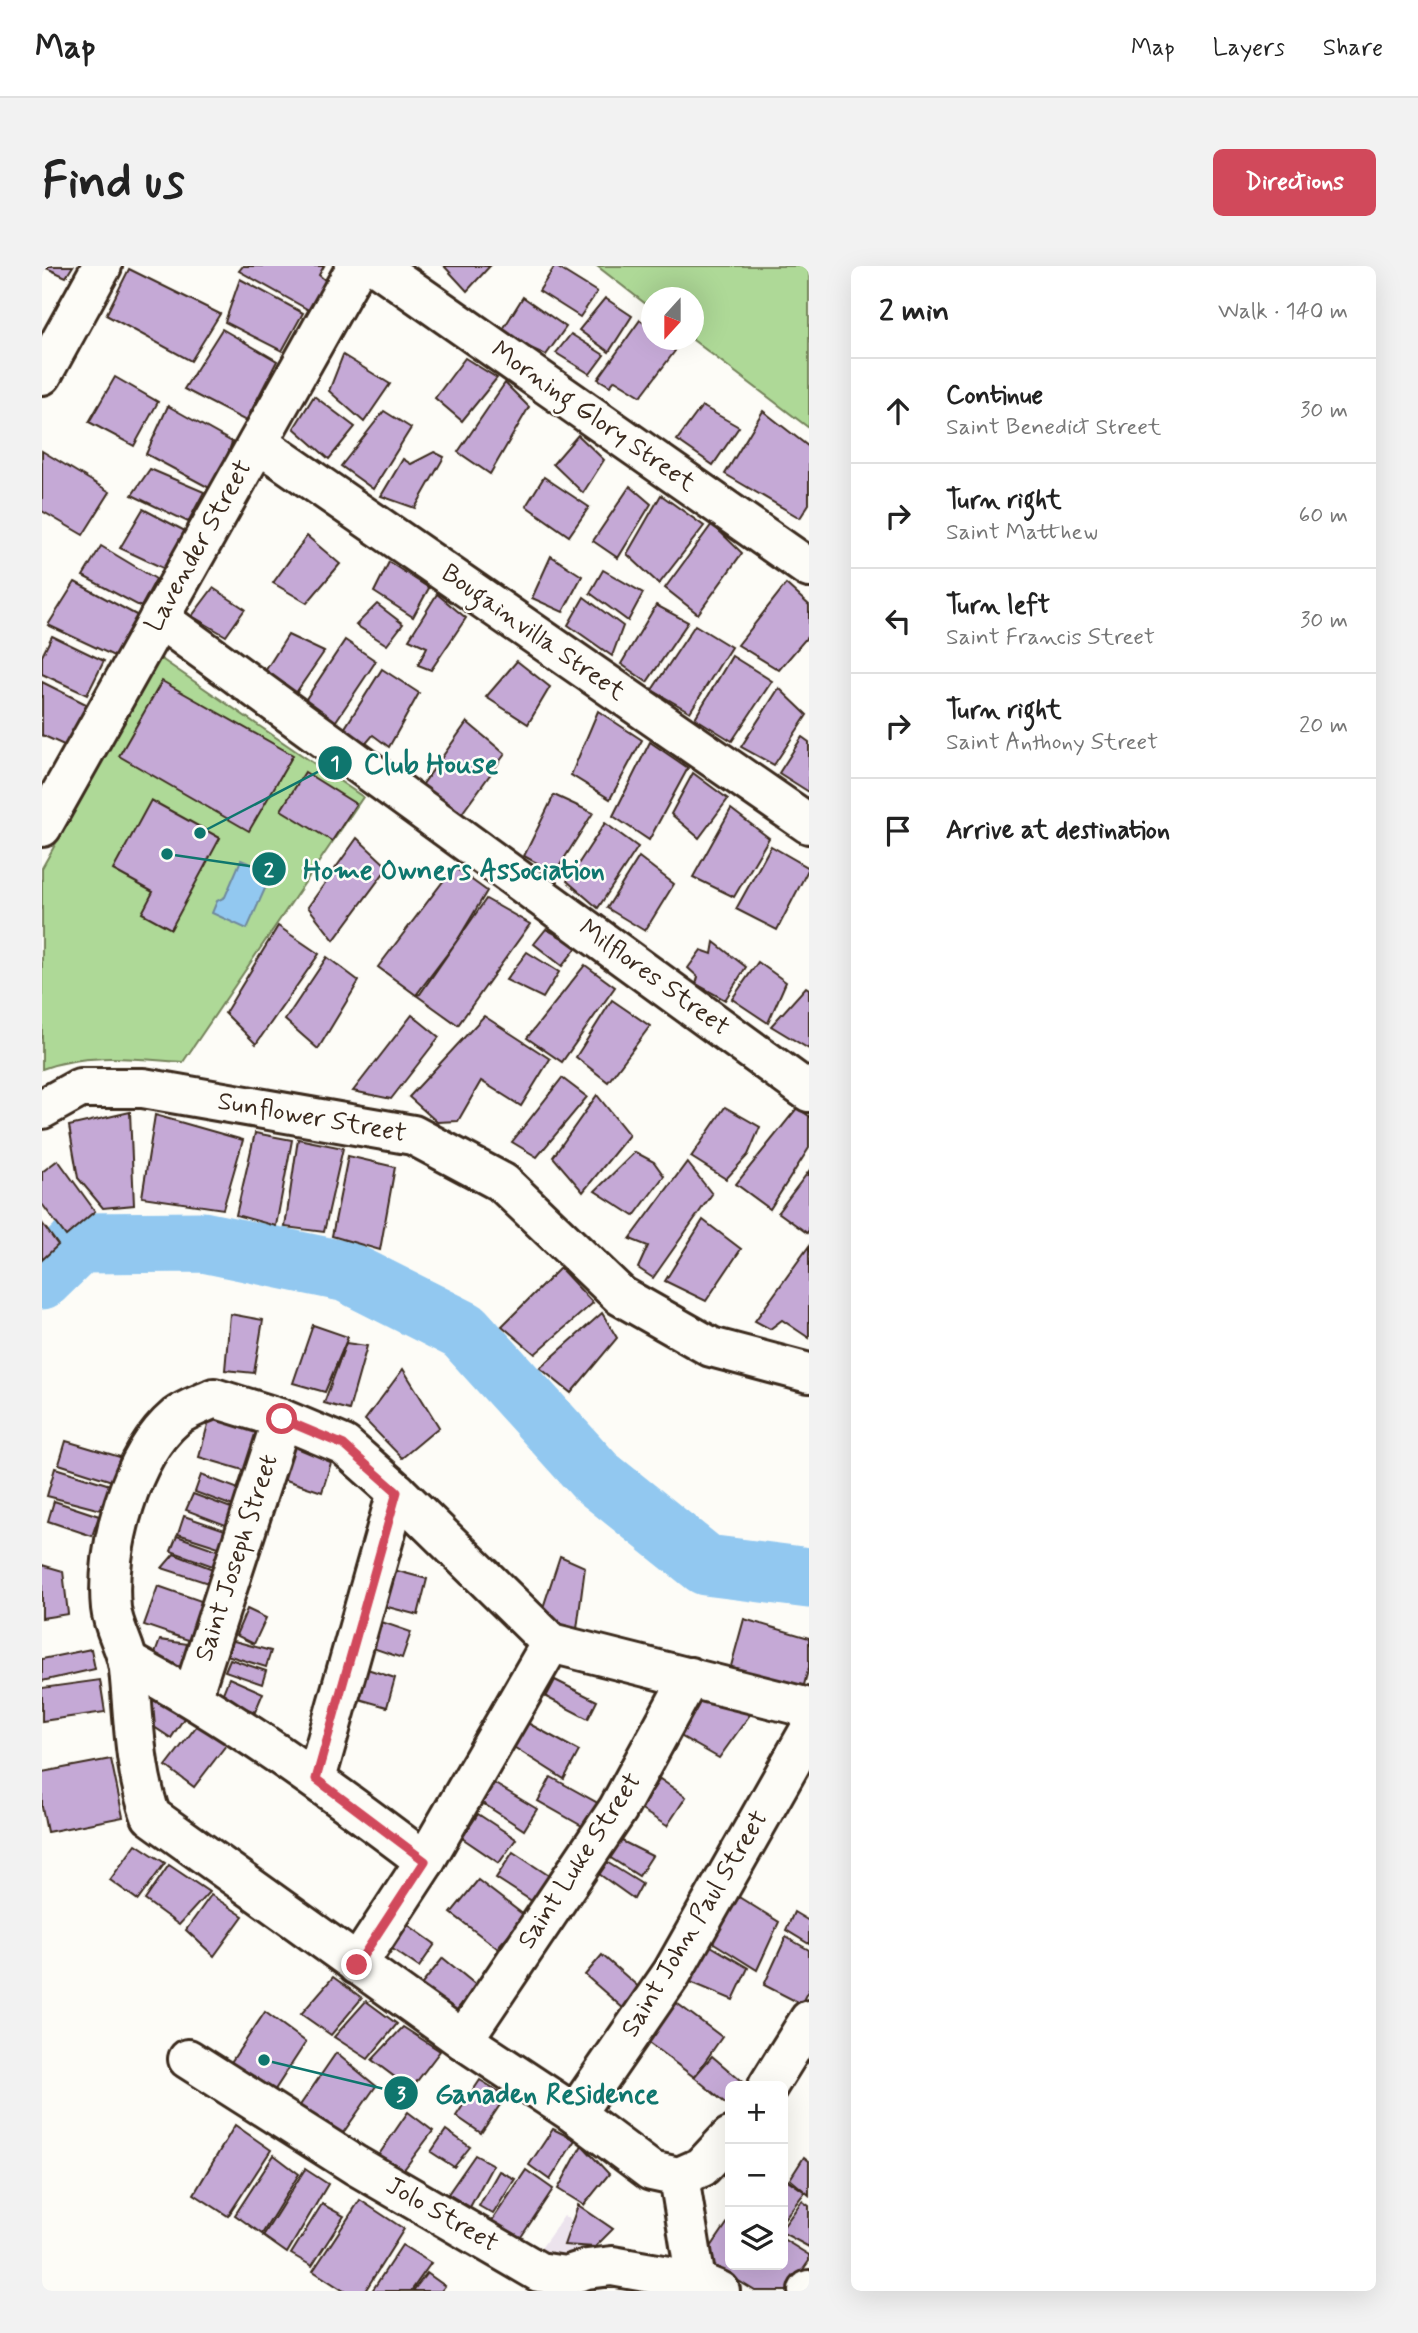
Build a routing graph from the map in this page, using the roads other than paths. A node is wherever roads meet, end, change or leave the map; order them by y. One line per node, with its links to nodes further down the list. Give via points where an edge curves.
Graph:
1 (102, 266): 4 (street)
2 (357, 266): 5 (street, Lavender Street)
3 (377, 266): 6 (street, Morning Glory Street)
4 (42, 376)
5 (258, 443): 7 (street, Lavender Street); 8 (street, Bougainvilla Street)
6 (809, 568)
7 (159, 618): 9 (street, Lavender Street); 10 (street, Milflores Street)
8 (809, 824)
9 (42, 827)
10 (809, 1092)
11 (42, 1109): 12 (street, Sunflower Street, via 80,1088 143,1088 413,1135 503,1183 621,1296 710,1347)
12 (809, 1373)
13 (282, 1419): 14 (street, via 344,1445); 16 (street, via 214,1398 177,1416 145,1453 126,1499 113,1563 111,1609); 18 (street, Saint Joseph Street)
14 (397, 1492): 15 (street); 21 (street)
15 (551, 1643): 17 (street); 22 (street)
16 (128, 1662): 18 (street); 23 (street, via 142,1793 150,1816)
17 (690, 1677): 19 (street); 25 (street, Saint Luke Street, via 618,1809)
18 (192, 1696): 21 (street)
19 (809, 1708)
20 (809, 1731): 28 (street, Saint John Paul Street, via 672,1973)
21 (316, 1779): 22 (street)
22 (425, 1861): 23 (street)
23 (357, 1965): 25 (street)
24 (809, 2020): 27 (street)
25 (463, 2040): 28 (street)
26 (188, 2059): 31 (street, Jolo Street, via 355,2165 539,2272 565,2276 612,2266)
27 (771, 2081)
28 (575, 2113): 30 (street, via 651,2171)
29 (725, 2142): 30 (street, via 702,2167)
30 (679, 2177): 31 (street)
31 (708, 2286)

